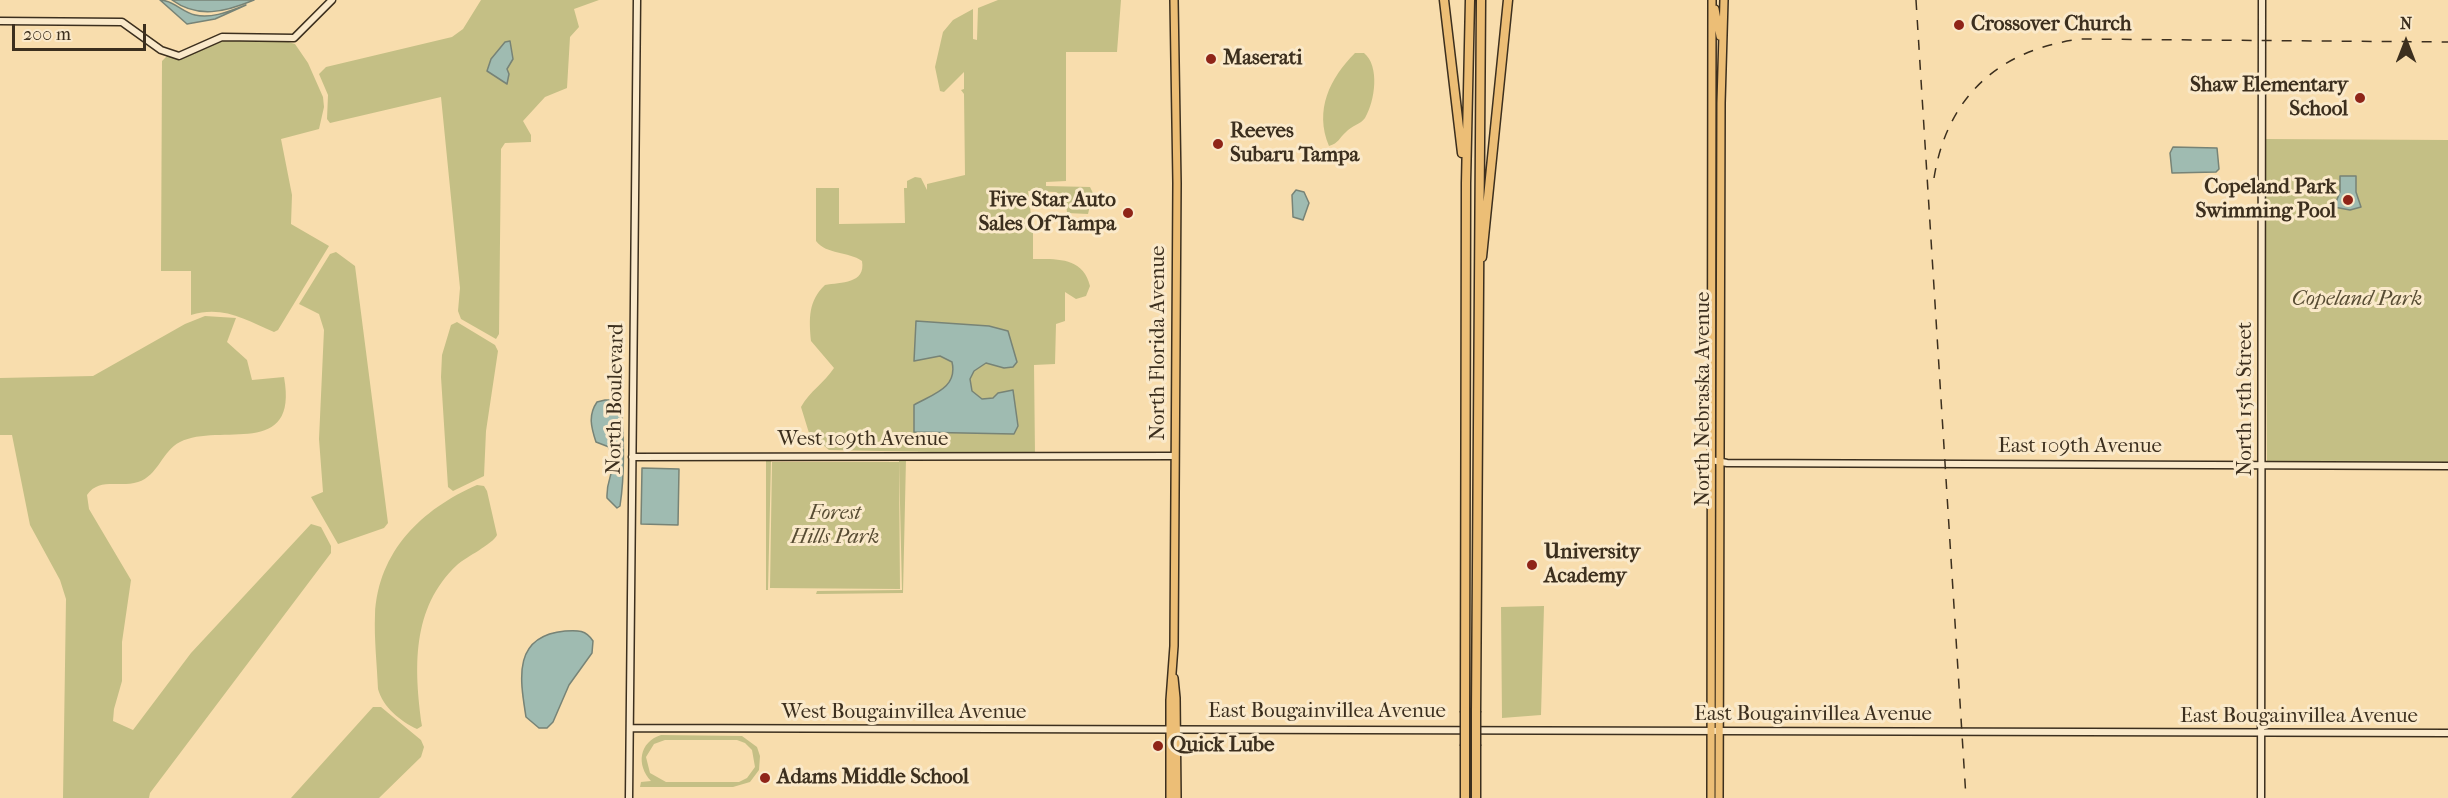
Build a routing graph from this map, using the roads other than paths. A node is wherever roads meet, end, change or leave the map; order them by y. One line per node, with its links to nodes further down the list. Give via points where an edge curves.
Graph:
1 (332, 0): 11 (street, via 294,38 222,37 178,56 161,50 122,22)
2 (637, 0): 20 (street, North Boulevard)
3 (1444, 0): 15 (highway)
4 (1470, 0): 15 (highway)
5 (1481, 0): 16 (highway)
6 (1508, 0): 16 (highway)
7 (1724, 0): 12 (main road, North Nebraska Avenue)
8 (2262, 0): 23 (street, North 15th Street)
9 (1176, 2): 19 (main road, North Florida Avenue)
10 (1712, 3): 12 (main road); 13 (main road, North Nebraska Avenue)
11 (0, 21)
12 (1723, 44): 14 (main road, North Nebraska Avenue)
13 (1712, 181): 14 (main road); 17 (main road, North Nebraska Avenue)
14 (1720, 181): 18 (main road, North Nebraska Avenue)
15 (1466, 183): 36 (highway, bridge)
16 (1478, 284): 37 (highway, bridge)
17 (1711, 385): 18 (main road); 21 (main road, North Nebraska Avenue)
18 (1720, 386): 22 (main road, North Nebraska Avenue)
19 (1175, 456): 20 (street, West 109th Avenue); 28 (main road, North Florida Avenue)
20 (632, 458): 27 (street, North Boulevard)
21 (1711, 460): 22 (street, East 109th Avenue); 25 (main road, North Nebraska Avenue)
22 (1720, 462): 23 (street, East 109th Avenue); 26 (main road, North Nebraska Avenue)
23 (2262, 465): 24 (street, East 109th Avenue); 31 (street, North 15th Street)
24 (2448, 466)
25 (1711, 653): 26 (main road); 29 (main road, North Nebraska Avenue)
26 (1720, 677): 30 (main road, North Nebraska Avenue)
27 (630, 728): 28 (street, West Bougainvillea Avenue); 33 (street, North Boulevard)
28 (1174, 728): 29 (street, East Bougainvillea Avenue); 34 (main road, North Florida Avenue); 35 (main road, North Florida Avenue)
29 (1711, 730): 30 (street, East Bougainvillea Avenue); 38 (main road, North Nebraska Avenue)
30 (1719, 731): 31 (street, East Bougainvillea Avenue); 39 (main road, North Nebraska Avenue)
31 (2262, 734): 32 (street, East Bougainvillea Avenue); 40 (street, North 15th Street)
32 (2448, 734)
33 (629, 798)
34 (1170, 798)
35 (1177, 798)
36 (1465, 798)
37 (1476, 798)
38 (1710, 798)
39 (1719, 798)
40 (2262, 798)

